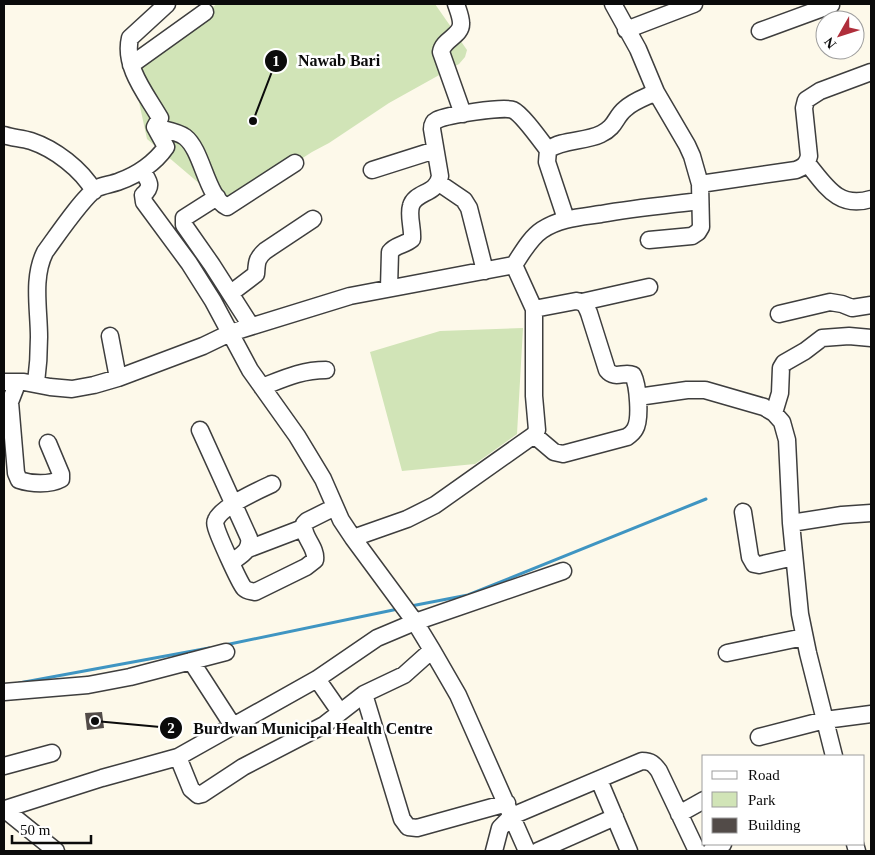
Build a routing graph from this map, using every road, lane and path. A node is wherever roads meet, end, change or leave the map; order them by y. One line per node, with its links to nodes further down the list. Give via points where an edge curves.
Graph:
1 (167, 4): 9 (street, via 130,38)
2 (456, 4): 12 (street, via 462,27 444,44 441,52)
3 (613, 4): 7 (street)
4 (694, 4): 7 (street)
5 (205, 12): 9 (street)
6 (815, 15): 8 (street)
7 (626, 30): 11 (street, via 638,49)
8 (760, 31)
9 (131, 65): 13 (street, via 160,118)
10 (871, 72): 18 (street, via 820,91 806,100)
11 (656, 92): 16 (street, via 625,108 615,124 603,133); 22 (street, via 687,145)
12 (463, 114): 15 (street, via 432,124); 16 (street, via 502,108 513,110)
13 (155, 127): 19 (street, via 166,147); 24 (street, via 188,140)
14 (4, 135): 23 (street, via 31,141 68,161)
15 (435, 150): 20 (street); 21 (street)
16 (548, 150): 28 (street, via 547,162)
17 (295, 163): 24 (street, via 231,206 224,206)
18 (807, 163): 22 (street, via 796,170); 25 (street, via 837,197 862,202)
19 (142, 170): 23 (street); 40 (street, via 150,185 143,195 144,202 189,263)
20 (372, 170)
21 (439, 183): 31 (street, via 464,200 469,208); 33 (street, via 412,204 412,239 390,252)
22 (700, 184): 26 (street)
23 (94, 191): 46 (street, via 41,260)
24 (217, 197): 34 (street, via 183,221)
25 (871, 199)
26 (700, 201): 28 (street); 29 (street, via 698,232 692,236)
27 (314, 219): 34 (street, via 258,258 256,274)
28 (566, 219): 30 (street, via 540,231)
29 (649, 240)
30 (514, 266): 31 (street); 37 (street)
31 (485, 271): 33 (street)
32 (649, 287): 35 (street)
33 (389, 288): 39 (street, via 350,296)
34 (231, 294): 39 (street)
35 (582, 302): 37 (street); 48 (street, via 590,313 608,370 615,375 633,375)
36 (871, 305): 38 (street, via 852,308 830,302)
37 (534, 309): 51 (street, via 537,430)
38 (779, 314)
39 (251, 326): 40 (street)
40 (230, 333): 44 (street); 47 (street)
41 (110, 336): 44 (street)
42 (871, 338): 49 (street, via 822,338 784,363)
43 (326, 370): 47 (street, via 304,372)
44 (118, 378): 46 (street, via 72,389)
45 (10, 382): 46 (street); 52 (street, via 15,389 10,402 19,480 45,483 61,479)
46 (36, 383)
47 (262, 387): 55 (street, via 297,436 323,479)
48 (638, 397): 49 (street, via 705,390); 51 (street, via 637,427 626,437 563,454 554,452)
49 (774, 412): 58 (street, via 782,422 788,440)
50 (200, 430): 54 (street)
51 (534, 435): 60 (street, via 435,505 407,519)
52 (48, 443)
53 (272, 484): 54 (street)
54 (234, 504): 61 (street, via 249,538); 63 (street, via 215,522)
55 (335, 507): 59 (street, via 307,521); 60 (street)
56 (742, 512): 62 (street, via 754,564)
57 (871, 513): 58 (street)
58 (791, 523): 62 (street)
59 (303, 528): 61 (street); 63 (street, via 316,555 315,560 255,592 244,588)
60 (353, 538): 65 (street)
61 (248, 549): 63 (street)
62 (794, 557): 66 (street)
63 (232, 562)
64 (563, 571): 65 (street)
65 (415, 622): 67 (street); 71 (street, via 377,638)
66 (804, 637): 69 (street); 76 (street)
67 (432, 650): 73 (street, via 404,675); 86 (street, via 458,695)
68 (226, 652): 70 (street)
69 (727, 653)
70 (191, 661): 72 (street, via 88,685); 77 (street)
71 (317, 679): 74 (street); 77 (street)
72 (4, 692)
73 (364, 694): 74 (street); 86 (street, via 402,819 408,827)
74 (340, 712): 81 (street, via 324,725 243,767 202,794 198,795 192,789)
75 (871, 714): 76 (street)
76 (825, 720): 78 (street); 80 (street)
77 (233, 726): 81 (street)
78 (759, 737)
79 (52, 753): 82 (street)
80 (834, 755)
81 (178, 757): 85 (street)
82 (4, 766)
83 (599, 780): 86 (street); 87 (street, via 648,761 659,771); 88 (street)
84 (702, 801): 87 (street)
85 (4, 809): 89 (street)
86 (510, 810): 90 (street, via 500,828); 91 (street)
87 (680, 814): 94 (street)
88 (615, 817): 92 (street); 93 (street)
89 (56, 851)
90 (494, 851)
91 (527, 851)
92 (538, 851)
93 (629, 851)
94 (697, 851)

